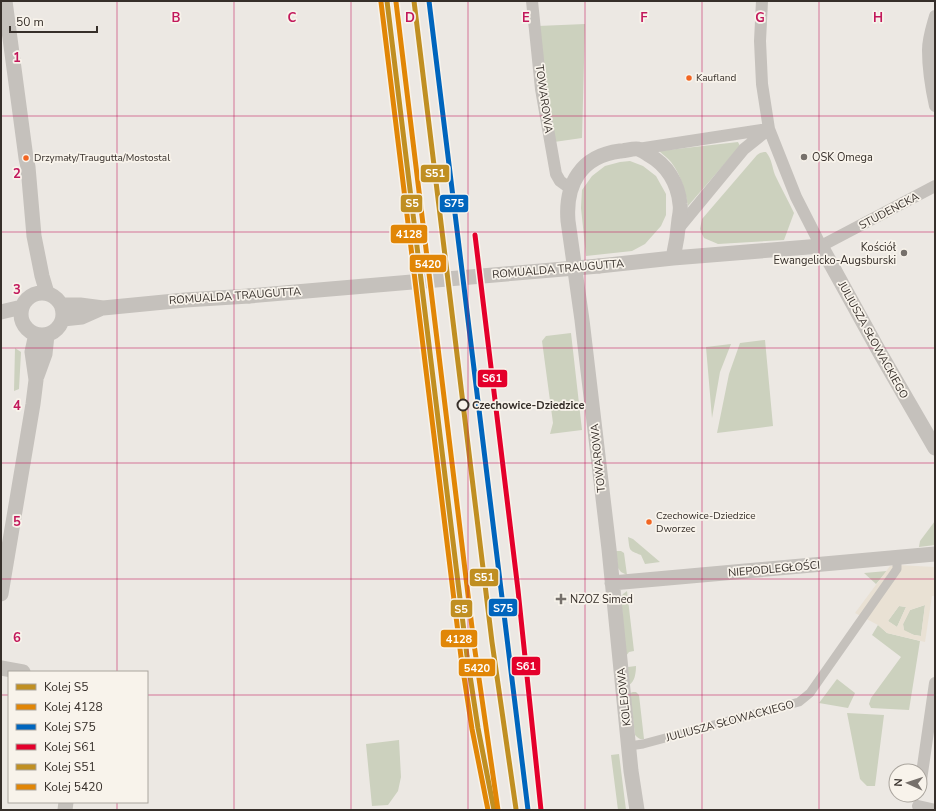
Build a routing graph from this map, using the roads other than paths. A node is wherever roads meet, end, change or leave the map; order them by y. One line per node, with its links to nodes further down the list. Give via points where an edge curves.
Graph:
1 (5, 1): 5 (street)
2 (532, 1): 10 (street, TOWAROWA, via 541,90 556,174 560,181)
3 (762, 1): 7 (street, JULIUSZA SŁOWACKIEGO, via 762,84)
4 (935, 16): 6 (street, via 928,49)
5 (6, 48): 14 (street, via 28,167 34,236 33,277)
6 (935, 106)
7 (769, 129): 8 (street); 11 (street, via 744,149); 12 (street, JULIUSZA SŁOWACKIEGO, via 796,197)
8 (638, 149): 10 (street, TOWAROWA, via 610,152 597,158 578,173); 11 (street, via 667,169 677,186 681,205)
9 (935, 186): 12 (street, STUDENCKA)
10 (571, 189): 23 (street, TOWAROWA, via 568,221 578,284)
11 (678, 229): 13 (street)
12 (821, 246): 13 (street, ROMUALDA TRAUGUTTA); 20 (street, JULIUSZA SŁOWACKIEGO)
13 (674, 258): 16 (street, ROMUALDA TRAUGUTTA, bridge, via 103,308 80,306)
14 (40, 294): 16 (street, via 53,296 58,300); 17 (street, via 28,298)
15 (1, 312): 17 (street)
16 (62, 312): 19 (street, via 61,325 52,333)
17 (22, 314): 18 (street); 19 (street, via 25,327 30,332)
18 (1, 320)
19 (41, 335): 24 (street, via 32,352 36,380 33,404)
20 (935, 448)
21 (935, 554): 22 (street, NIEPODLEGŁOŚCI)
22 (897, 558): 23 (street, NIEPODLEGŁOŚCI); 28 (street, JULIUSZA SŁOWACKIEGO, via 897,569 810,693 799,702)
23 (612, 583): 28 (street, KOLEJOWA)
24 (1, 594)
25 (1, 668): 26 (street)
26 (18, 671)
27 (935, 683): 29 (street)
28 (629, 746): 31 (street, KOLEJOWA)
29 (923, 763)
30 (919, 804): 32 (street)
31 (637, 810)
32 (935, 810)

